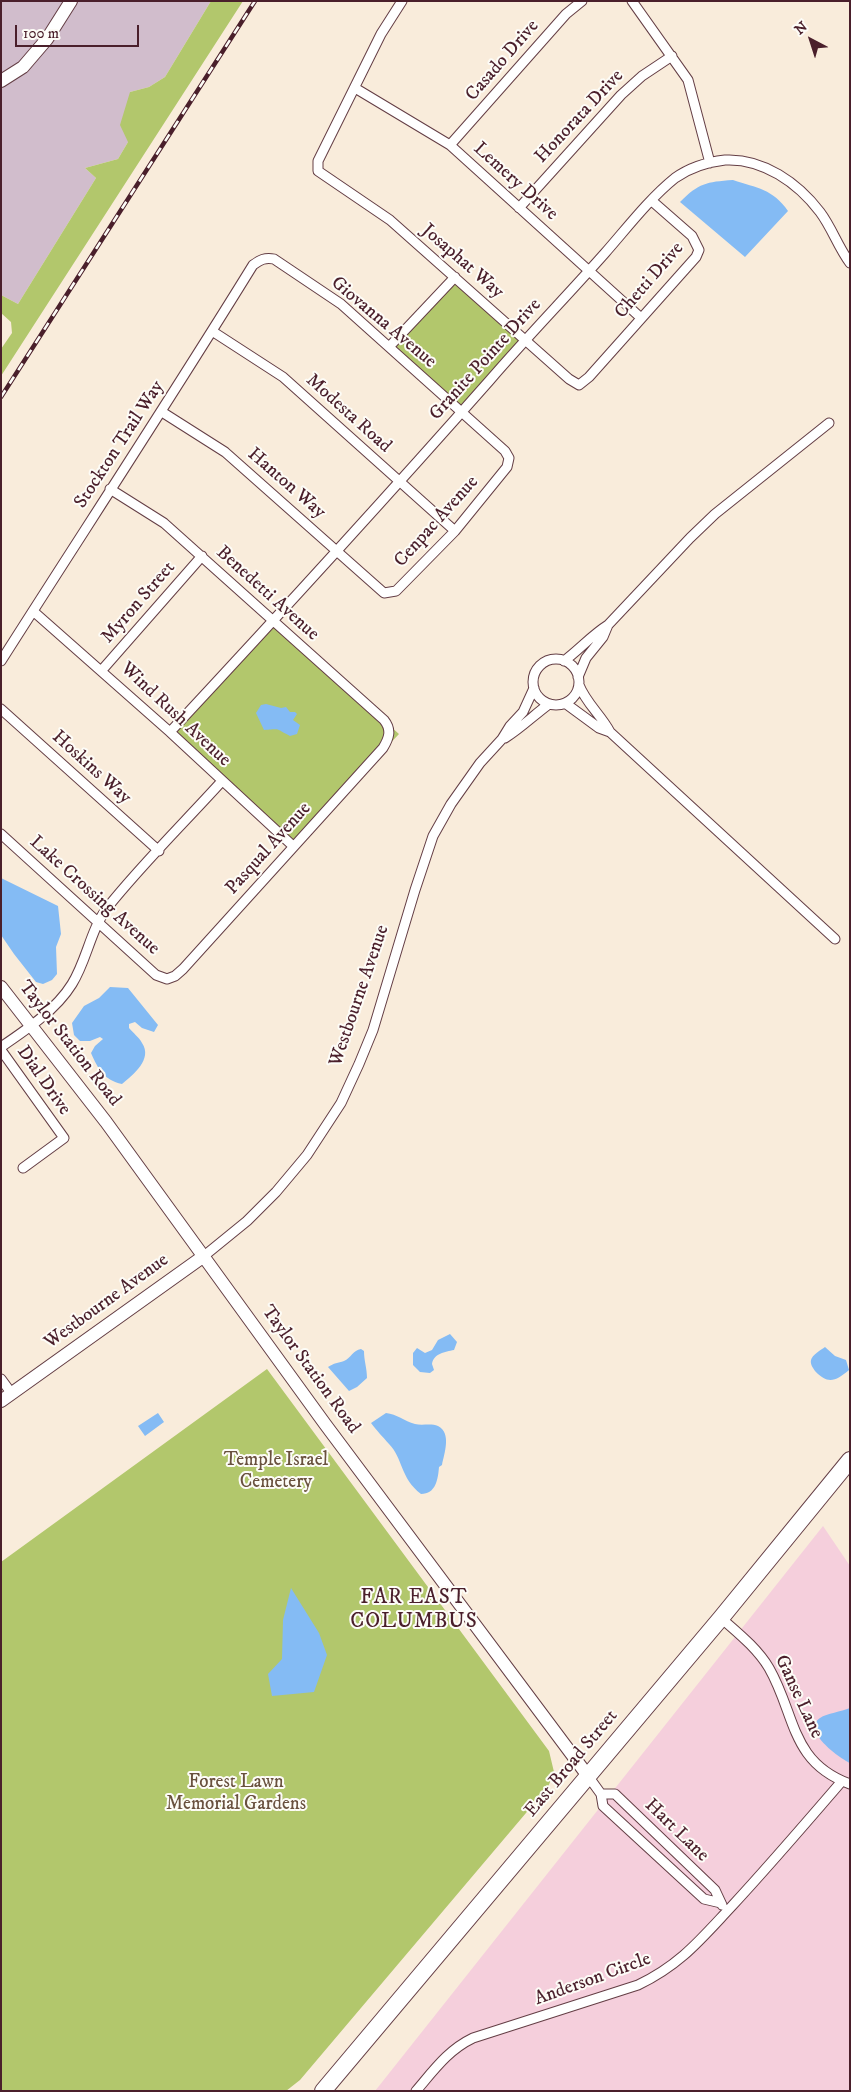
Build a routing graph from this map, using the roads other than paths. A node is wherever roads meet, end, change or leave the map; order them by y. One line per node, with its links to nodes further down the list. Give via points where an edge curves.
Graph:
1 (71, 1): 6 (main road, via 47,39 23,67)
2 (402, 1): 7 (street, via 381,34)
3 (582, 1): 8 (street, Casado Drive, via 566,14)
4 (632, 1): 5 (street)
5 (672, 56): 9 (street, via 688,80); 11 (street, Honorata Drive, via 621,95)
6 (1, 81)
7 (355, 88): 8 (street, Lemery Drive); 15 (street, Josaphat Way, via 318,161 318,171 390,220)
8 (450, 145): 11 (street, Lemery Drive)
9 (710, 163): 10 (street, Granite Pointe Drive, via 676,177); 13 (street, Granite Pointe Drive, via 745,161 784,177 820,213)
10 (652, 201): 14 (street, Granite Pointe Drive); 16 (street, Chetti Drive, via 692,236 699,250)
11 (519, 208): 14 (street, Lemery Drive)
12 (274, 259): 17 (street, Stockton Trail Way, via 268,258 253,265); 19 (street, Giovanna Avenue, via 341,304)
13 (850, 263)
14 (589, 271): 16 (street, Lemery Drive); 18 (street, Granite Pointe Drive)
15 (455, 277): 18 (street, Josaphat Way); 19 (street)
16 (640, 318): 20 (street, Chetti Drive)
17 (212, 330): 21 (street, Stockton Trail Way); 25 (street, Modesta Road, via 283,377)
18 (526, 339): 20 (street, Josaphat Way); 22 (street, Granite Pointe Drive)
19 (389, 346): 22 (street, Giovanna Avenue)
20 (579, 385)
21 (162, 412): 26 (street, Stockton Trail Way); 28 (street, Hanton Way, via 225,452)
22 (462, 412): 24 (street, Giovanna Avenue); 25 (street, Granite Pointe Drive)
23 (829, 423): 33 (street, via 709,520)
24 (509, 458): 27 (street, Cenpac Avenue, via 507,467)
25 (399, 481): 27 (street, Modesta Road); 28 (street, Granite Pointe Drive)
26 (110, 489): 29 (street, Benedetti Avenue, via 164,523); 31 (street, Stockton Trail Way)
27 (455, 531): 30 (street, Cenpac Avenue, via 396,591 390,594)
28 (336, 550): 30 (street, Hanton Way); 32 (street, Granite Pointe Drive)
29 (202, 556): 32 (street, Benedetti Avenue); 36 (street, Myron Street)
30 (380, 591)
31 (33, 611): 34 (street, Stockton Trail Way); 36 (street, Wind Rush Avenue)
32 (272, 621): 42 (street, Granite Pointe Drive); 44 (street, Benedetti Avenue, via 384,720)
33 (608, 625): 35 (street); 37 (street, via 586,658)
34 (1, 661)
35 (564, 661): 37 (street, via 575,670); 38 (street, via 550,660 538,668)
36 (102, 670): 42 (street, Wind Rush Avenue)
37 (578, 681): 39 (street, via 576,692); 43 (street, via 584,697 605,721)
38 (534, 688): 40 (street); 45 (street, Westbourne Avenue, via 523,712)
39 (565, 703): 40 (street); 43 (street, via 599,728)
40 (549, 704): 45 (street, Westbourne Avenue)
41 (1, 709): 49 (street, Hoskins Way)
42 (170, 732): 46 (street, Wind Rush Avenue)
43 (610, 732): 51 (street)
44 (389, 735): 48 (street, Pasqual Avenue, via 383,748)
45 (502, 739): 57 (street, Westbourne Avenue, via 480,763 433,836 373,1030 341,1102 307,1155 276,1192)
46 (222, 781): 48 (street, Wind Rush Avenue); 49 (street)
47 (1, 834): 50 (street, Lake Crossing Avenue)
48 (293, 846): 52 (street, Pasqual Avenue, via 183,969)
49 (159, 851): 50 (street)
50 (98, 922): 52 (street, Lake Crossing Avenue, via 156,975); 54 (street, via 72,984)
51 (835, 939)
52 (167, 979)
53 (1, 987): 54 (main road, Taylor Station Road)
54 (31, 1025): 55 (street); 57 (main road, Taylor Station Road)
55 (1, 1048): 56 (street, Dial Drive, via 64,1138)
56 (23, 1168)
57 (204, 1256): 59 (main road, Westbourne Avenue); 62 (main road, Taylor Station Road)
58 (1, 1379): 59 (street)
59 (6, 1397)
60 (850, 1460): 61 (highway, East Broad Street)
61 (721, 1618): 62 (highway, East Broad Street); 63 (street, Ganse Lane, via 768,1666 806,1753 824,1770)
62 (588, 1776): 64 (street, Hart Lane); 67 (highway, East Broad Street)
63 (846, 1783): 66 (street, Anderson Circle)
64 (601, 1794): 65 (street, Hart Lane, via 603,1806 704,1899); 65 (street, Hart Lane, via 615,1794 715,1890)
65 (721, 1903): 66 (street, Hart Lane)
66 (726, 1912): 68 (street, Anderson Circle, via 684,1957 660,1974 638,1985 460,2044 446,2055)
67 (323, 2091)
68 (416, 2091)

